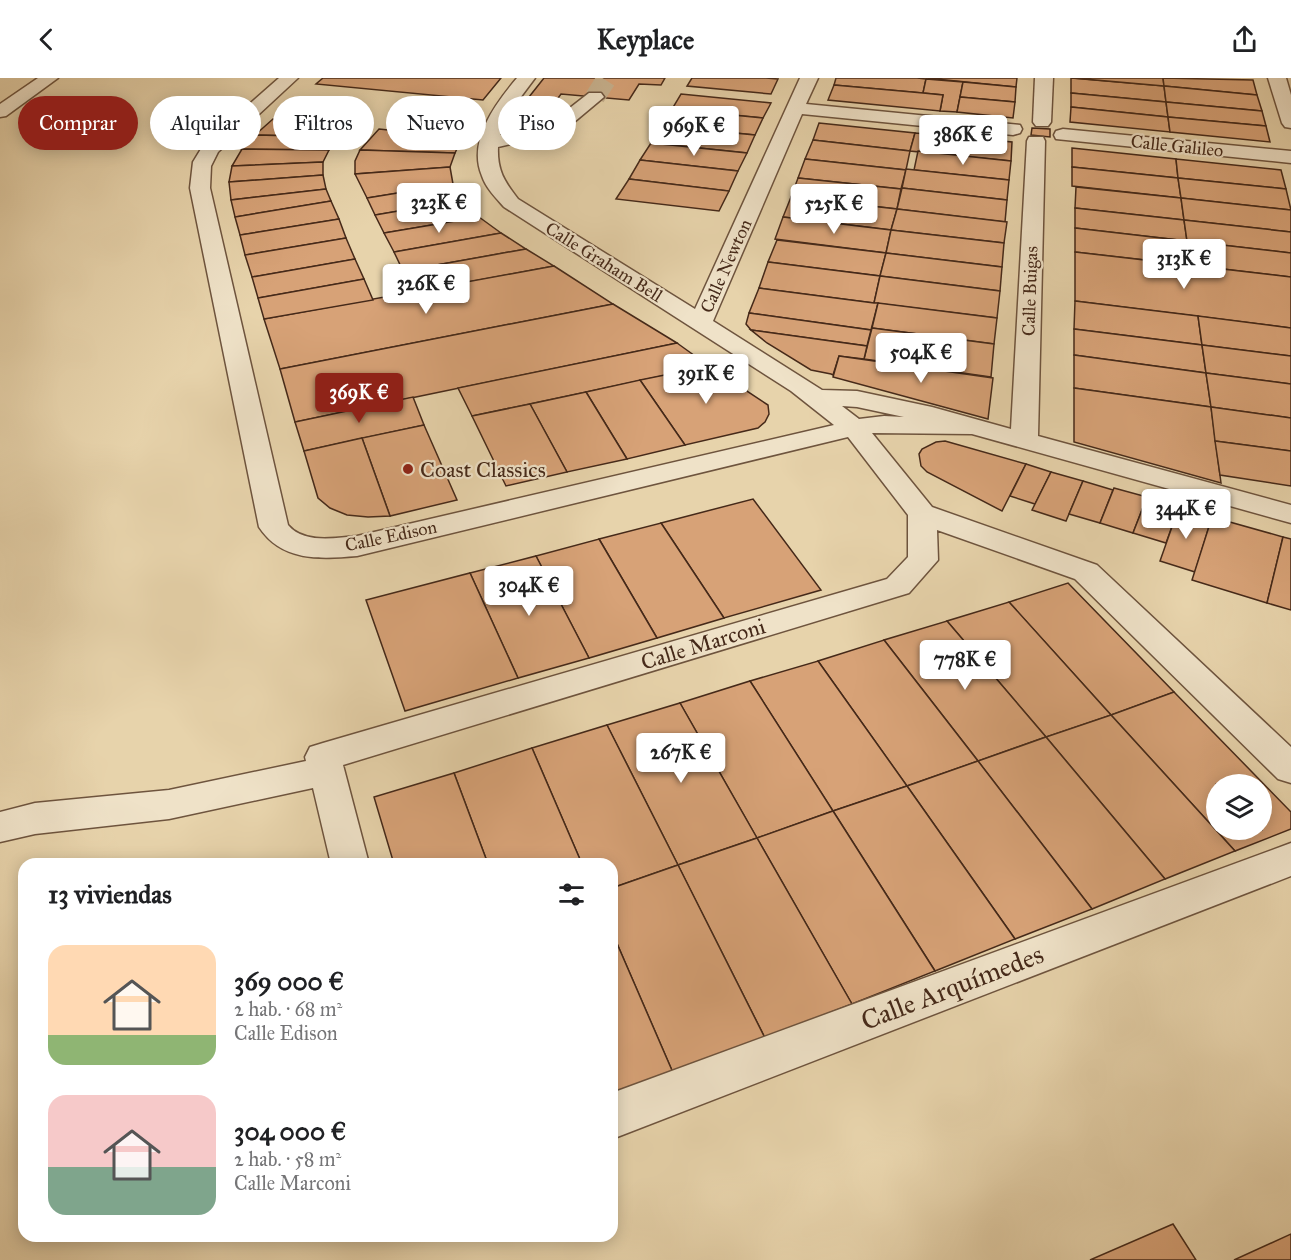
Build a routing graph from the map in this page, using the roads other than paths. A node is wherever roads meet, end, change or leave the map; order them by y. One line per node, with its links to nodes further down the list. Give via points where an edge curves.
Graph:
1 (49, 78): 9 (street)
2 (289, 78): 17 (street, Calle Edison, via 211,148 200,169 200,188 274,526 284,539 304,546 357,546)
3 (526, 78): 12 (street, Calle Graham Bell, via 501,109)
4 (809, 78): 8 (street, Calle Newton)
5 (1044, 78): 11 (street, Calle Buigas)
6 (1277, 78): 10 (street)
7 (595, 97): 12 (street, via 554,129)
8 (797, 108): 11 (street, via 1013,129 1019,123); 14 (street, Calle Newton)
9 (0, 112)
10 (1291, 123)
11 (1039, 131): 13 (street, Calle Galileo, via 1061,129 1064,135); 18 (street, Calle Buigas)
12 (490, 143): 14 (street, Calle Graham Bell, via 490,173 511,203)
13 (1291, 157)
14 (700, 323): 15 (street, Calle Graham Bell)
15 (816, 398): 16 (street, via 857,399); 17 (street, Calle Graham Bell)
16 (969, 427): 17 (street, via 884,424); 18 (street)
17 (854, 428): 19 (street)
18 (1024, 442): 20 (street)
19 (922, 514): 21 (street, Calle Marconi, via 923,560 898,586); 22 (street, via 1086,572)
20 (1291, 514)
21 (325, 764): 23 (street, Calle Marconi, via 282,782 145,808 20,820); 24 (street)
22 (1291, 769)
23 (0, 827)
24 (348, 858)
25 (1291, 859): 26 (street, Calle Arquímedes)
26 (618, 1114)

